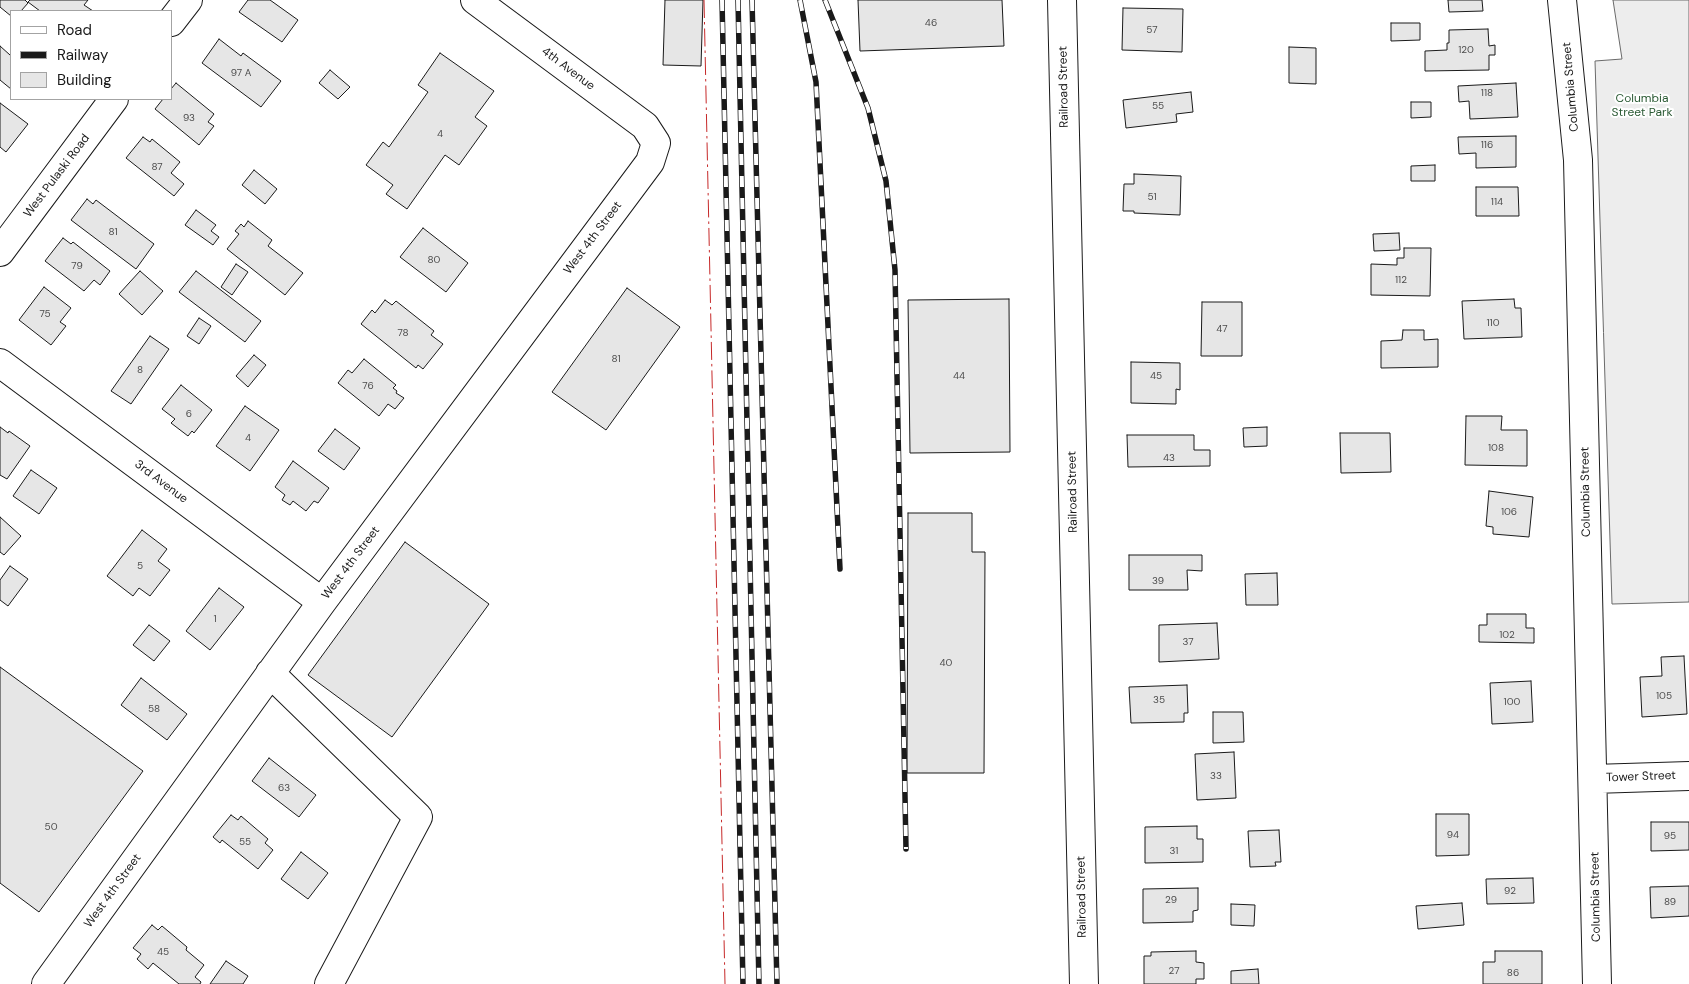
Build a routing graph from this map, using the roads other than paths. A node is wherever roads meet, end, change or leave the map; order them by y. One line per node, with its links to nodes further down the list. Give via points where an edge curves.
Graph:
1 (188, 0): 5 (street)
2 (475, 0): 7 (street, 4th Avenue, via 645,126)
3 (1062, 0): 16 (street, Railroad Street)
4 (1562, 0): 13 (street, Columbia Street, via 1578,160)
5 (172, 21)
6 (113, 100): 8 (street, West Pulaski Road)
7 (656, 143): 10 (street, West 4th Street, via 650,162)
8 (0, 252)
9 (0, 363): 10 (street, 3rd Avenue)
10 (322, 602): 11 (street, West 4th Street)
11 (270, 673): 14 (street, West 4th Street); 15 (street, via 418,816)
12 (1689, 776): 13 (street, Tower Street)
13 (1593, 779): 17 (street, Columbia Street)
14 (46, 984)
15 (329, 984)
16 (1084, 984)
17 (1597, 984)

